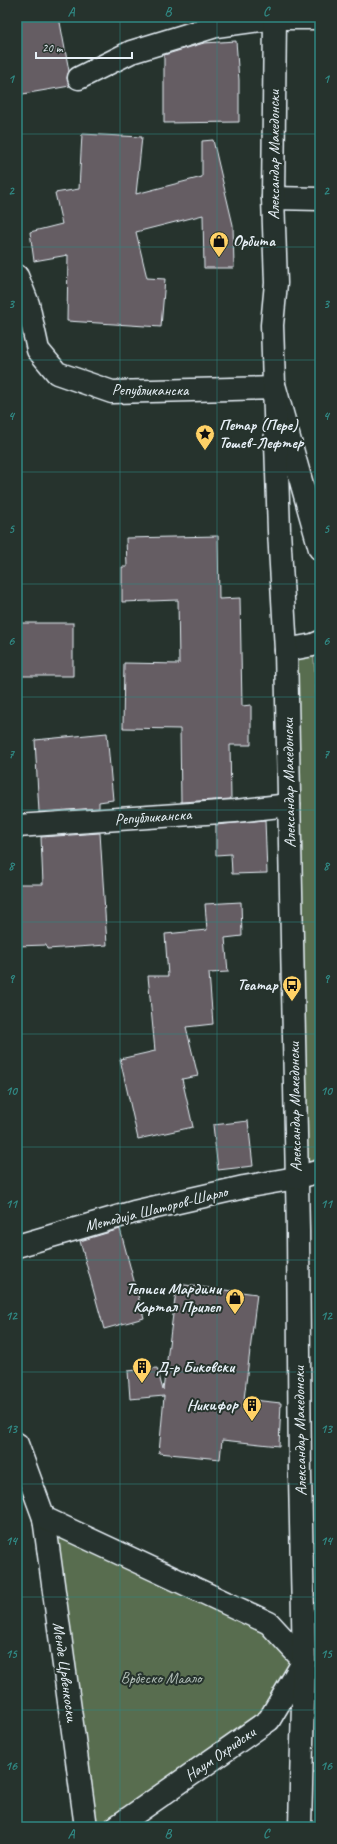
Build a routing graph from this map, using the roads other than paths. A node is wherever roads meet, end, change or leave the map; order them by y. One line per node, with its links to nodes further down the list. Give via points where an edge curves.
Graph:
1 (275, 18): 2 (street); 3 (street, via 202,30 131,52); 4 (street, Александар Македонски)
2 (320, 18)
3 (79, 78)
4 (273, 198): 5 (street); 8 (street, Александар Македонски, via 276,283 272,324)
5 (320, 199)
6 (17, 276): 7 (street, Републиканска)
7 (23, 305): 8 (street, Републиканска, via 38,350 57,373 112,392)
8 (275, 388): 9 (street, Александар Македонски); 11 (street, Александар Македонски, via 279,531)
9 (320, 549)
10 (320, 642): 11 (street)
11 (286, 650): 12 (street, Александар Македонски)
12 (289, 805): 13 (street, Републиканска); 15 (street, Александар Македонски)
13 (17, 826)
14 (320, 1171): 15 (street, Методија Шаторов-Шарло)
15 (296, 1178): 16 (street, Методија Шаторов-Шарло, via 134,1212); 19 (street, Александар Македонски, via 300,1476)
16 (17, 1246)
17 (17, 1444): 18 (street, Менде Црвенкоски)
18 (44, 1518): 19 (street, via 269,1624); 20 (street, Менде Црвенкоски)
19 (312, 1660): 21 (street, Наум Охридски, via 269,1720); 22 (street, Александар Македонски)
20 (86, 1827)
21 (116, 1827)
22 (300, 1827)

